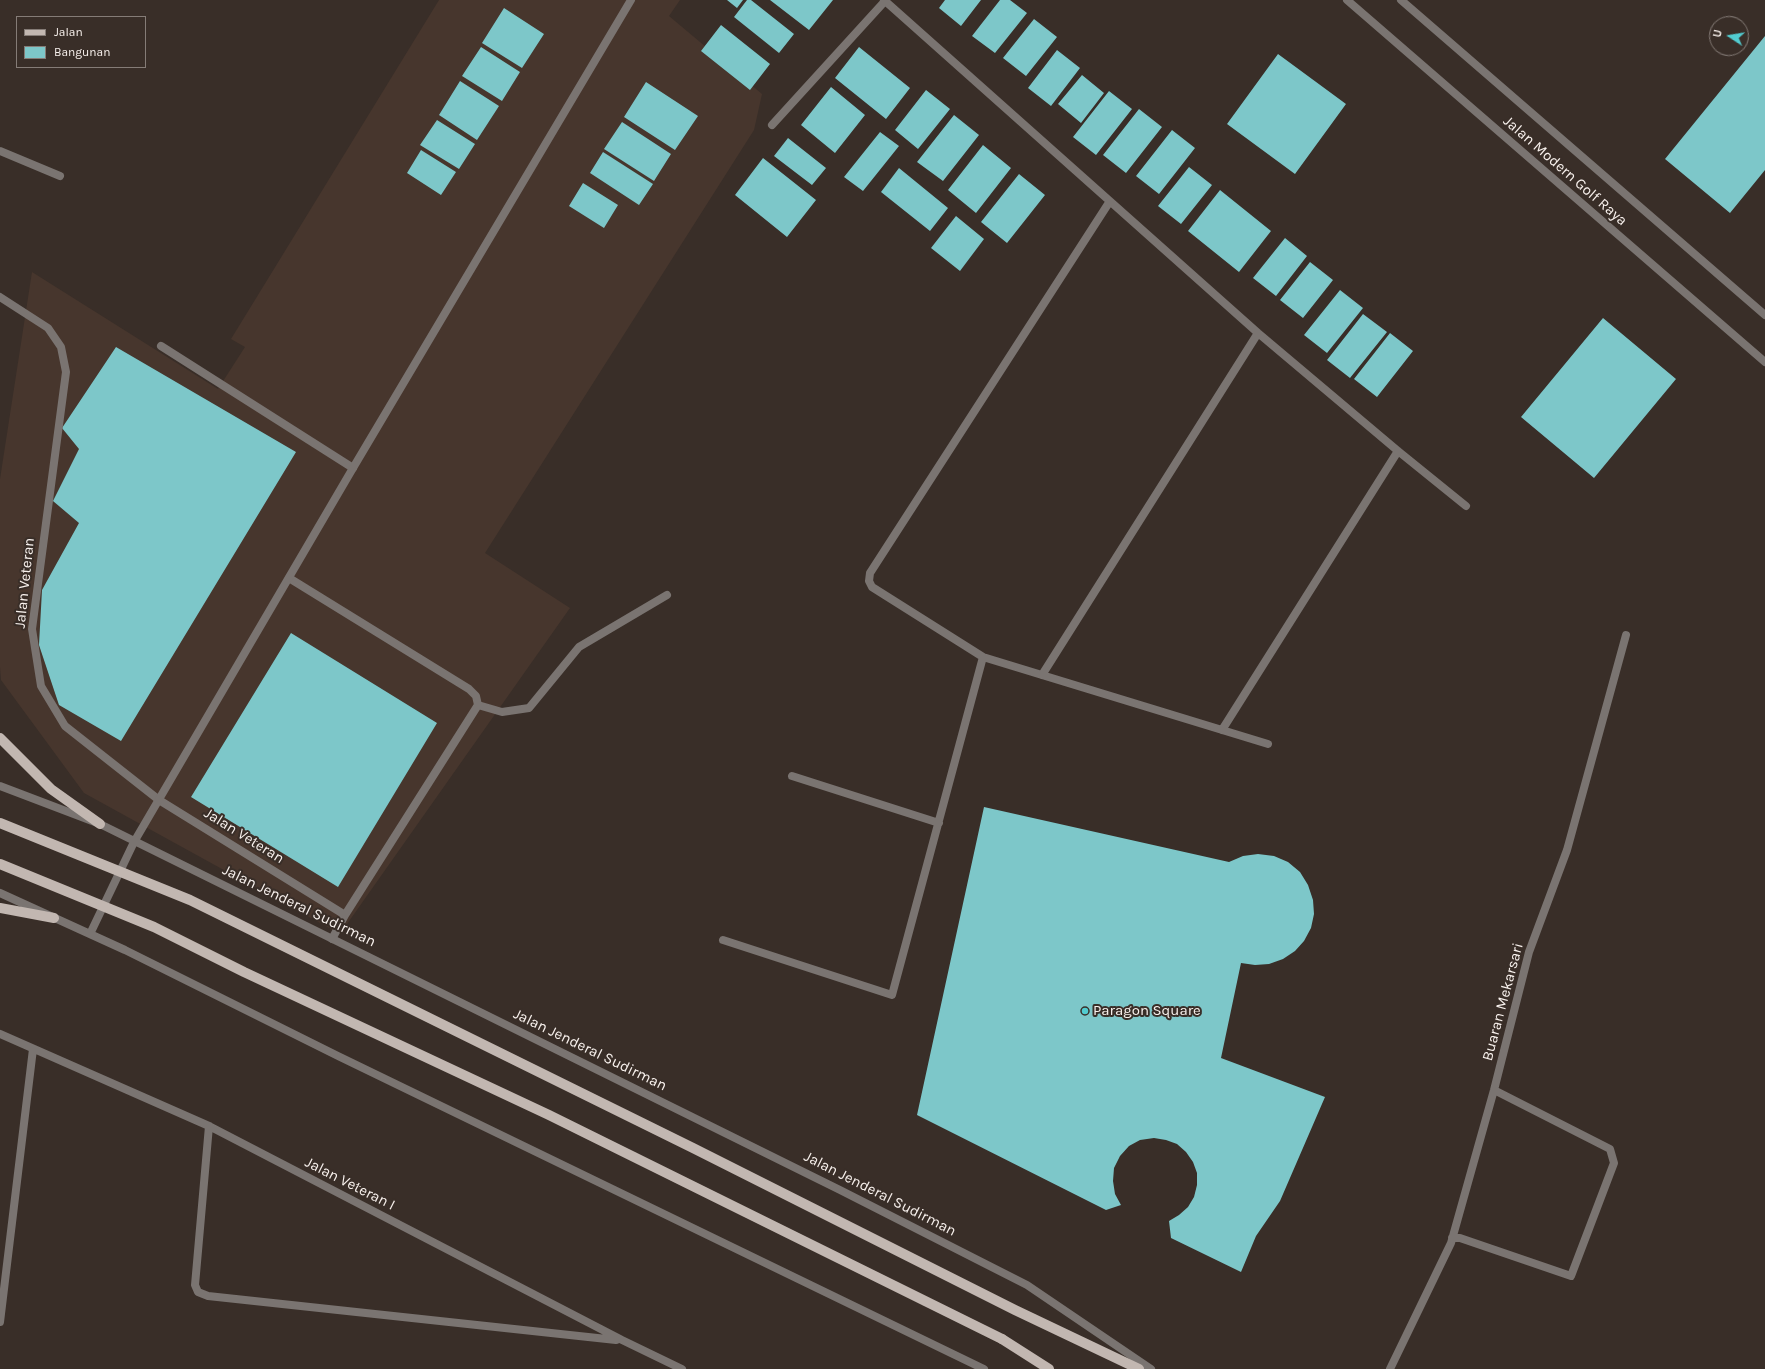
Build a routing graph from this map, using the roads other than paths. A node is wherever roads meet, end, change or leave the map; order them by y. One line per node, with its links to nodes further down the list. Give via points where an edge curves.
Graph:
1 (631, 0): 15 (street)
2 (885, 0): 5 (street); 8 (street)
3 (1347, 0): 13 (street, Jalan Modern Golf Raya)
4 (1401, 0): 10 (street, Jalan Modern Golf Raya)
5 (772, 124)
6 (0, 151): 7 (street)
7 (60, 176)
8 (1110, 201): 11 (street); 20 (street, via 870,573 869,581 872,586)
9 (0, 297): 28 (street, Jalan Veteran, via 48,328 61,346 66,372 32,629 41,686 65,726)
10 (1765, 315)
11 (1258, 333): 14 (street); 21 (street)
12 (160, 346): 15 (street)
13 (1765, 362)
14 (1398, 451): 16 (street); 23 (street)
15 (353, 468): 17 (street)
16 (1466, 506)
17 (289, 578): 22 (street, via 469,689 476,696); 28 (street)
18 (667, 595): 22 (street, via 579,647 529,708 502,712)
19 (1626, 635): 43 (street, Buaran Mekarsari, via 1567,850 1529,952)
20 (983, 657): 21 (street); 30 (street)
21 (1042, 675): 23 (street)
22 (478, 705): 36 (street)
23 (1222, 730): 25 (street)
24 (0, 738): 31 (main road, via 51,789)
25 (1268, 744)
26 (792, 776): 30 (street)
27 (0, 786): 31 (street, Jalan Jenderal Sudirman)
28 (159, 800): 32 (street); 36 (street, Jalan Veteran)
29 (0, 823): 51 (main road, bridge, via 190,900 1014,1310)
30 (938, 823): 40 (street, via 892,995)
31 (100, 824): 32 (street, Jalan Jenderal Sudirman)
32 (134, 842): 38 (street); 39 (street, Jalan Jenderal Sudirman)
33 (0, 864): 50 (main road, bridge, via 154,927 549,1115 1002,1339)
34 (0, 893): 37 (street)
35 (0, 908): 37 (main road)
36 (345, 915): 39 (street)
37 (54, 918): 38 (street)
38 (90, 934): 49 (street)
39 (332, 939): 52 (street, Jalan Jenderal Sudirman, via 1027,1285)
40 (723, 940)
41 (0, 1034): 42 (street, Jalan Veteran I)
42 (33, 1049): 44 (street, Jalan Veteran I); 46 (street)
43 (1494, 1090): 45 (street, Buaran Mekarsari); 45 (street, via 1610,1149 1614,1163 1571,1276 1460,1238)
44 (209, 1126): 47 (street, Jalan Veteran I); 47 (street, via 196,1285 198,1292 208,1296)
45 (1452, 1238): 53 (street, Buaran Mekarsari)
46 (0, 1322)
47 (622, 1340): 48 (street, Jalan Veteran I)
48 (682, 1369)
49 (984, 1369)
50 (1049, 1369)
51 (1139, 1369)
52 (1151, 1369)
53 (1390, 1369)

